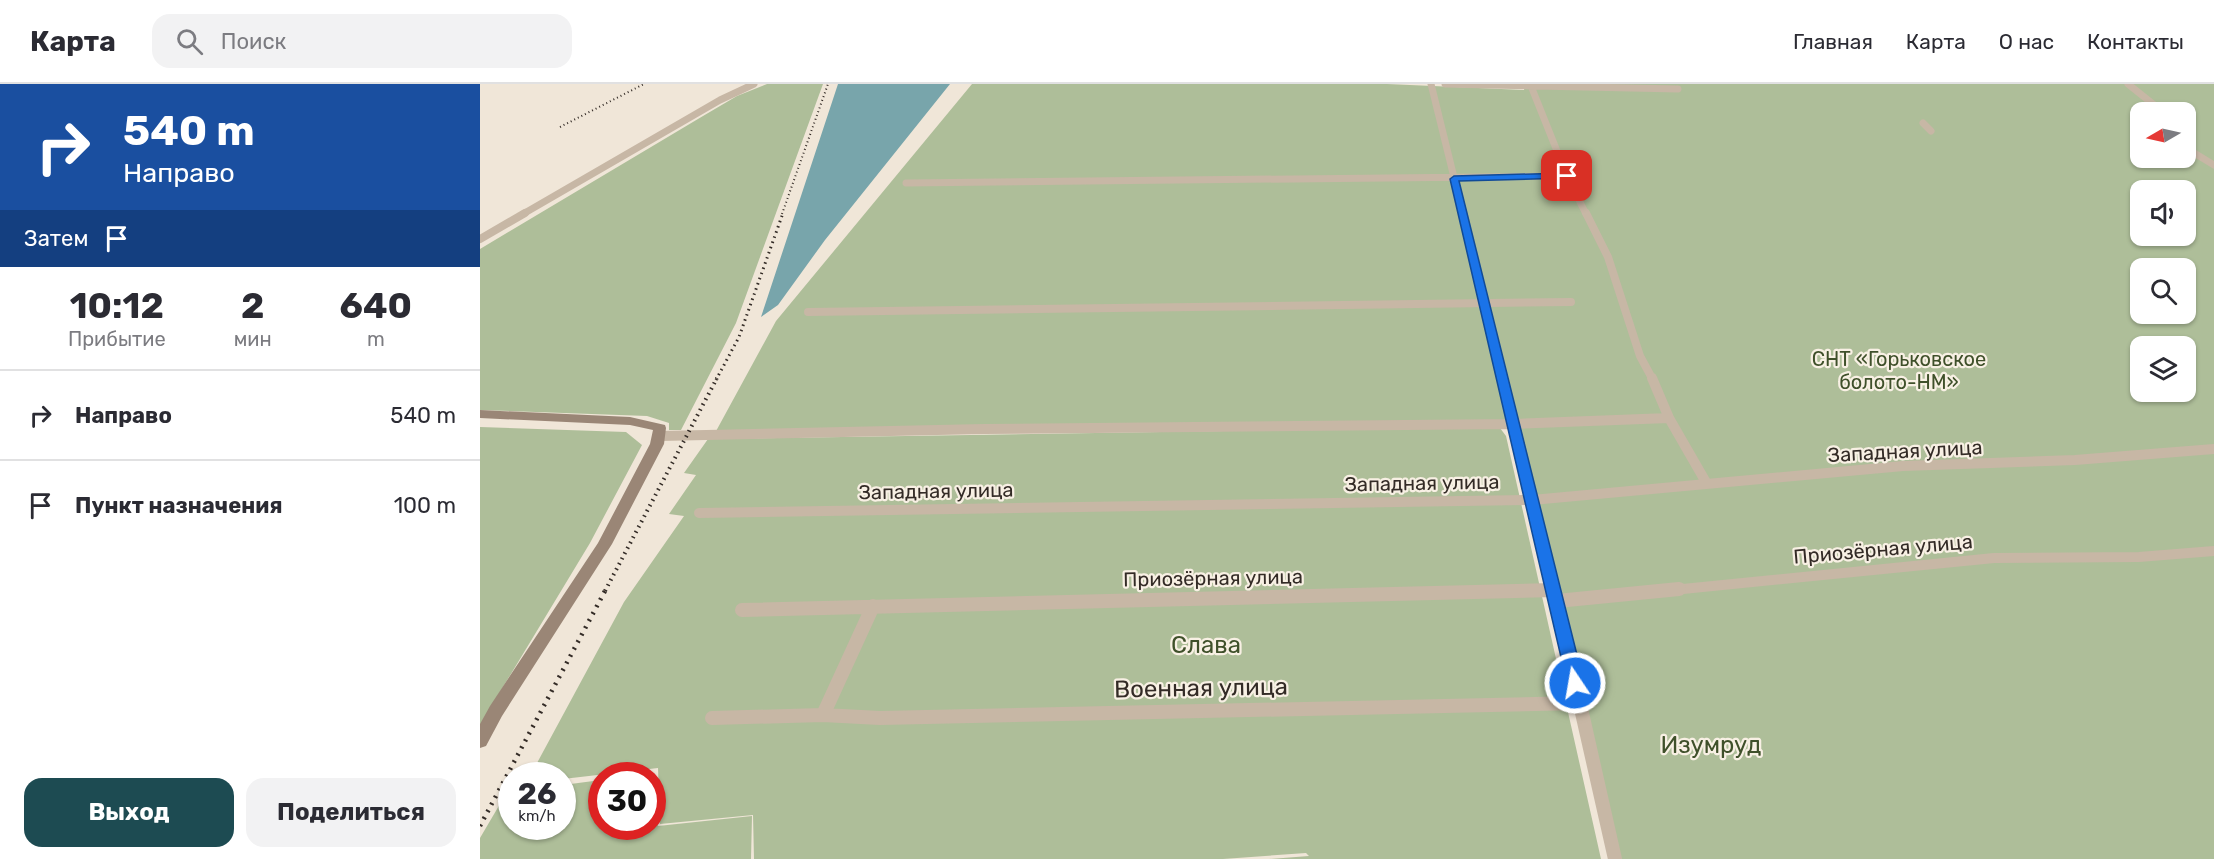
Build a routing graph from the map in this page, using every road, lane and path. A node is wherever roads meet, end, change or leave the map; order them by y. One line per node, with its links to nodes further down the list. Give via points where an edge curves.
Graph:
1 (754, 84): 15 (street)
2 (1431, 84): 13 (street)
3 (1444, 84): 5 (street)
4 (2128, 84): 7 (street)
5 (1531, 86): 6 (street); 12 (street)
6 (1678, 89)
7 (2150, 102)
8 (1923, 123): 9 (street)
9 (1931, 131)
10 (2196, 154): 11 (street)
11 (2214, 165)
12 (1567, 176): 13 (street); 20 (street, via 1608,257 1640,356)
13 (1454, 179): 14 (street); 17 (street)
14 (906, 183)
15 (480, 239)
16 (1571, 302): 17 (street)
17 (1485, 304): 18 (street); 21 (street)
18 (808, 312)
19 (480, 414): 22 (street, via 647,423 660,428)
20 (1669, 418): 21 (street); 24 (street)
21 (1514, 424): 22 (street); 25 (street)
22 (660, 436): 34 (street, via 605,544)
23 (2214, 449): 24 (street, Западная улица, via 2039,461 1960,462)
24 (1707, 484): 25 (street, Западная улица)
25 (1532, 500): 26 (street, Западная улица); 28 (street)
26 (699, 513)
27 (2214, 551): 28 (street, Приозёрная улица, via 2139,557 1994,558)
28 (1556, 595): 29 (street, Приозёрная улица); 31 (street)
29 (873, 606): 30 (street, Приозёрная улица); 32 (street)
30 (742, 610)
31 (1580, 704): 32 (street, Военная улица, via 880,718); 35 (street)
32 (823, 715): 33 (street, Военная улица)
33 (712, 718)
34 (480, 741)
35 (1615, 859)

